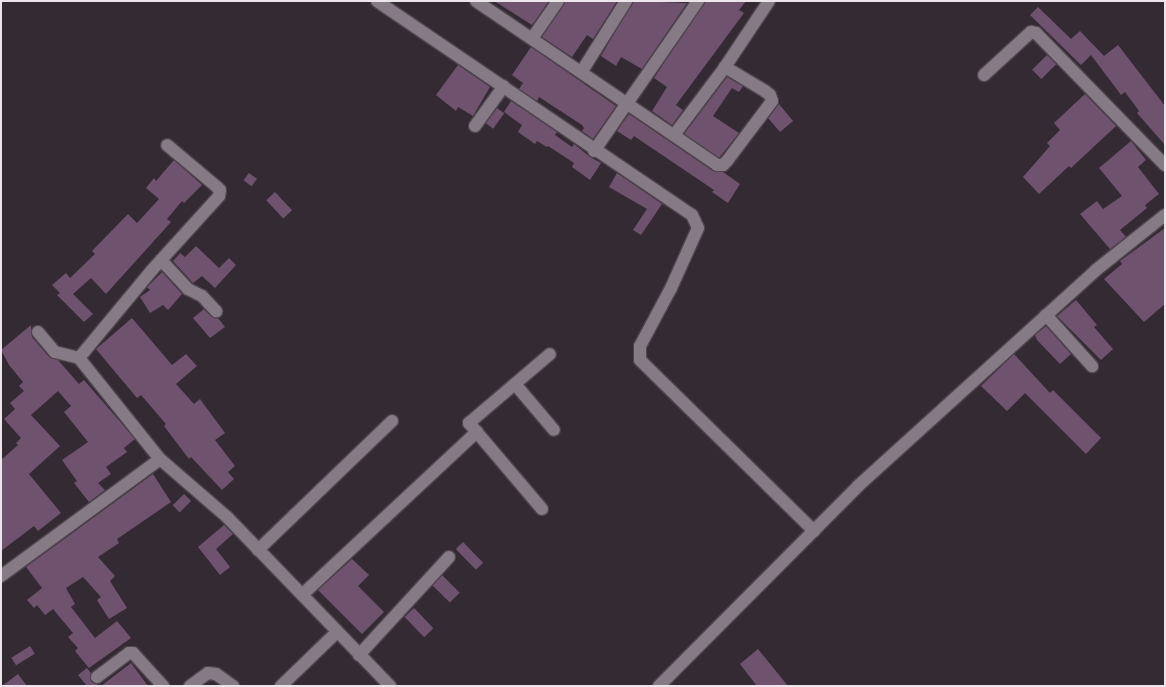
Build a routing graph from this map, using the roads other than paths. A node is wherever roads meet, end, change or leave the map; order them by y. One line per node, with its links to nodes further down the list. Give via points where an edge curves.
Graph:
1 (377, 1): 11 (street)
2 (558, 1): 7 (street)
3 (626, 1): 9 (street)
4 (698, 1): 12 (street)
5 (769, 1): 8 (street)
6 (484, 3): 7 (street)
7 (533, 37): 9 (street)
8 (725, 67): 14 (street); 14 (street, via 765,91 772,101 723,165 717,164)
9 (582, 71): 12 (street)
10 (984, 74): 17 (street, via 1031,32 1036,33)
11 (504, 86): 13 (street); 16 (street)
12 (628, 104): 14 (street); 16 (street)
13 (475, 126)
14 (674, 135)
15 (167, 145): 19 (street, via 220,190 219,196)
16 (594, 151): 32 (street, via 692,215 697,222 698,228 671,288 640,346 640,360)
17 (1165, 165)
18 (1165, 215): 21 (street, via 1096,270)
19 (161, 260): 20 (street, via 188,289 202,296); 24 (street)
20 (216, 311)
21 (1046, 315): 25 (street); 32 (street, via 858,486)
22 (38, 332): 24 (street, via 55,352)
23 (550, 354): 26 (street)
24 (79, 358): 30 (street)
25 (1092, 366)
26 (515, 384): 28 (street); 29 (street, via 469,423)
27 (392, 422): 33 (street)
28 (554, 430)
29 (477, 432): 31 (street); 36 (street)
30 (160, 459): 33 (street, via 226,517); 35 (street)
31 (542, 509)
32 (814, 531): 45 (street)
33 (258, 550): 36 (street)
34 (449, 557): 38 (street)
35 (1, 576)
36 (303, 594): 37 (street)
37 (338, 632): 38 (street); 43 (street)
38 (359, 655): 44 (street)
39 (97, 677): 40 (street, via 129,653 133,653)
40 (163, 686)
41 (190, 686): 42 (street, via 208,673 216,674)
42 (233, 686)
43 (281, 686)
44 (390, 686)
45 (659, 686)

